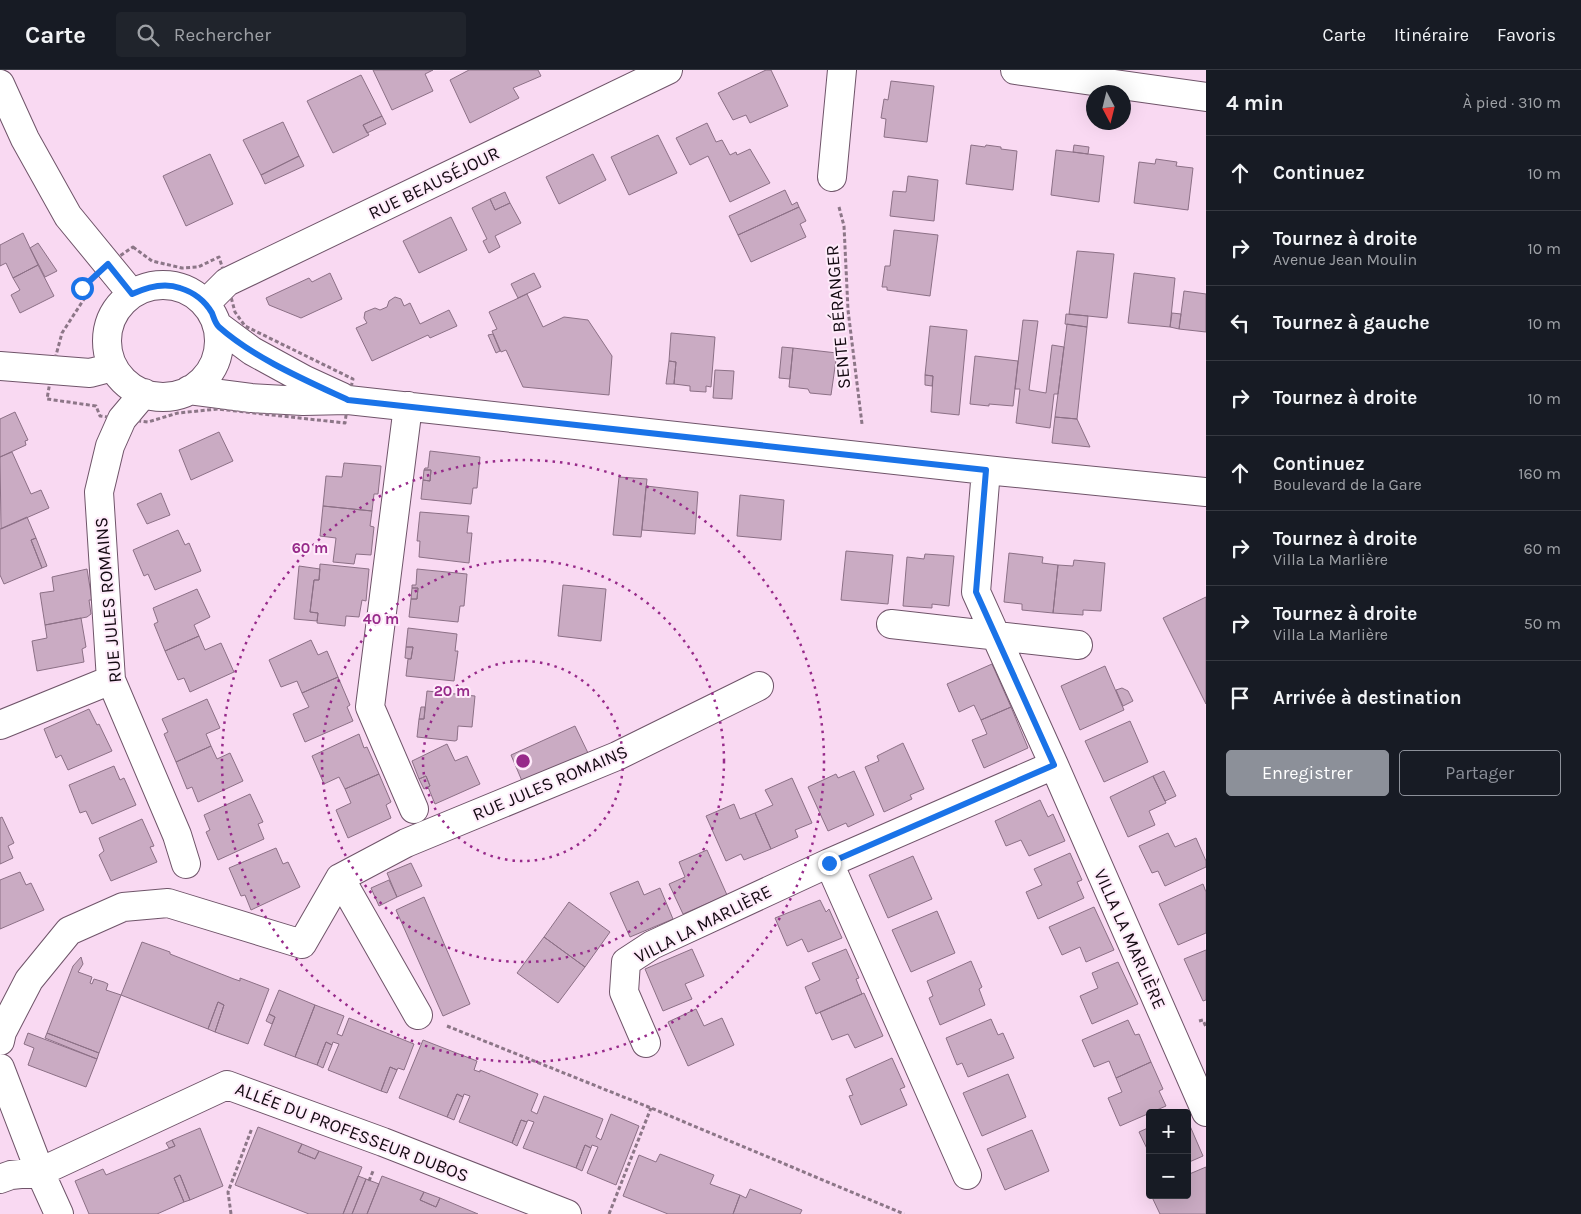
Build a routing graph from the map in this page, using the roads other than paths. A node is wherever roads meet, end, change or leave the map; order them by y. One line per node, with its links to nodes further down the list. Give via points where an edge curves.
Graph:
1 (668, 70): 8 (street, RUE BEAUSÉJOUR, via 228,282)
2 (842, 70): 6 (street)
3 (1015, 70): 5 (street)
4 (0, 84): 7 (street, via 25,139 68,216)
5 (1206, 97)
6 (832, 177)
7 (132, 294): 8 (street, via 147,287 178,287 193,293); 10 (street, via 113,314 108,327 108,354)
8 (211, 314): 11 (street, via 219,344 214,363 204,378); 13 (street, via 252,351)
9 (0, 366): 10 (street, via 90,373)
10 (113, 367): 12 (street, via 126,383)
11 (189, 390): 12 (street, via 174,396); 13 (street, via 251,398)
12 (144, 393): 20 (street, RUE JULES ROMAINS, via 122,419 110,446 99,492)
13 (348, 400): 14 (street)
14 (408, 406): 15 (street); 24 (street, via 370,707)
15 (986, 470): 16 (street); 18 (street, VILLA LA MARLIÈRE, via 976,592)
16 (1206, 492)
17 (891, 624): 18 (street)
18 (997, 637): 19 (street); 23 (street, VILLA LA MARLIÈRE)
19 (1078, 645)
20 (111, 680): 22 (street); 26 (street, RUE JULES ROMAINS, via 177,835)
21 (759, 686): 27 (street, RUE JULES ROMAINS, via 618,756 406,843)
22 (0, 725)
23 (1054, 765): 25 (street, VILLA LA MARLIÈRE); 32 (street, VILLA LA MARLIÈRE)
24 (414, 809)
25 (829, 863): 30 (street, VILLA LA MARLIÈRE, via 652,945 626,962 624,992); 34 (street)
26 (186, 864)
27 (340, 878): 28 (street); 29 (street, via 302,944 168,903 123,907 69,931 29,980)
28 (418, 1015)
29 (0, 1042)
30 (646, 1043)
31 (0, 1068): 33 (street)
32 (1206, 1112)
33 (40, 1172): 35 (street, ALLÉE DU PROFESSEUR DUBOS); 36 (street); 37 (street, ALLÉE DU PROFESSEUR DUBOS, via 227,1085)
34 (967, 1175)
35 (0, 1179)
36 (59, 1214)
37 (567, 1214)

